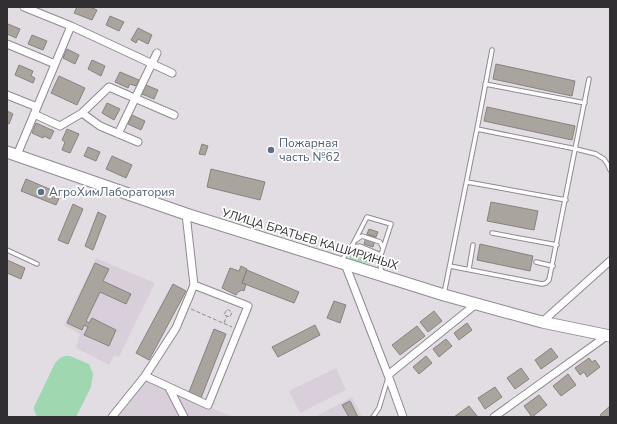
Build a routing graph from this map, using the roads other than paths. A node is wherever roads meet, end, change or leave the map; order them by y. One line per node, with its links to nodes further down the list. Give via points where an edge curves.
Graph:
1 (24, 7): 2 (street)
2 (71, 26): 6 (street); 7 (street)
3 (7, 44): 6 (street)
4 (492, 50): 10 (lane)
5 (157, 53): 7 (street)
6 (55, 64): 14 (street)
7 (152, 64): 8 (street); 12 (street)
8 (172, 73)
9 (590, 79): 13 (lane)
10 (486, 84): 13 (lane); 18 (lane)
11 (7, 95): 14 (street)
12 (135, 98): 15 (street, via 109,87); 17 (street); 19 (street)
13 (585, 103): 21 (lane)
14 (37, 107): 16 (street)
15 (82, 113): 16 (street, via 60,126); 19 (street, via 100,126)
16 (34, 114): 22 (street)
17 (174, 115)
18 (477, 129): 21 (lane); 24 (lane)
19 (118, 134): 20 (street)
20 (138, 142)
21 (576, 149): 23 (lane, via 596,154 604,159); 25 (lane)
22 (12, 154): 26 (main road, УЛИЦА БРАТЬЕВ КАШИРИНЫХ)
23 (610, 170)
24 (467, 182): 25 (lane); 39 (lane)
25 (566, 200): 30 (lane)
26 (186, 214): 37 (main road, УЛИЦА БРАТЬЕВ КАШИРИНЫХ); 43 (street)
27 (492, 233): 30 (lane)
28 (354, 241): 31 (lane); 32 (lane, via 362,236 380,242); 32 (lane, via 367,217 391,224)
29 (473, 245): 41 (lane)
30 (557, 246): 40 (lane)
31 (351, 247): 34 (lane, via 360,246); 37 (lane)
32 (383, 248): 34 (lane)
33 (7, 250): 38 (lane)
34 (381, 254): 42 (lane, via 379,261)
35 (610, 261): 46 (street)
36 (536, 262): 40 (lane)
37 (343, 263): 42 (main road, УЛИЦА БРАТЬЕВ КАШИРИНЫХ); 48 (street)
38 (37, 264)
39 (450, 266): 41 (lane); 44 (lane)
40 (553, 266): 41 (lane, via 549,280 542,284)
41 (469, 269)
42 (382, 276): 44 (main road, УЛИЦА БРАТЬЕВ КАШИРИНЫХ)
43 (194, 285): 49 (street, via 176,328); 50 (street, via 248,306 208,405)
44 (444, 295): 45 (main road, УЛИЦА БРАТЬЕВ КАШИРИНЫХ)
45 (476, 304): 46 (main road, УЛИЦА БРАТЬЕВ КАШИРИНЫХ); 48 (street)
46 (542, 322): 47 (main road, УЛИЦА БРАТЬЕВ КАШИРИНЫХ)
47 (609, 336): 55 (street)
48 (388, 375): 53 (lane, via 379,408); 54 (street)
49 (145, 376): 50 (street); 51 (street)
50 (169, 388): 52 (street)
51 (112, 417)
52 (184, 417)
53 (373, 417)
54 (403, 417)
55 (494, 417)

